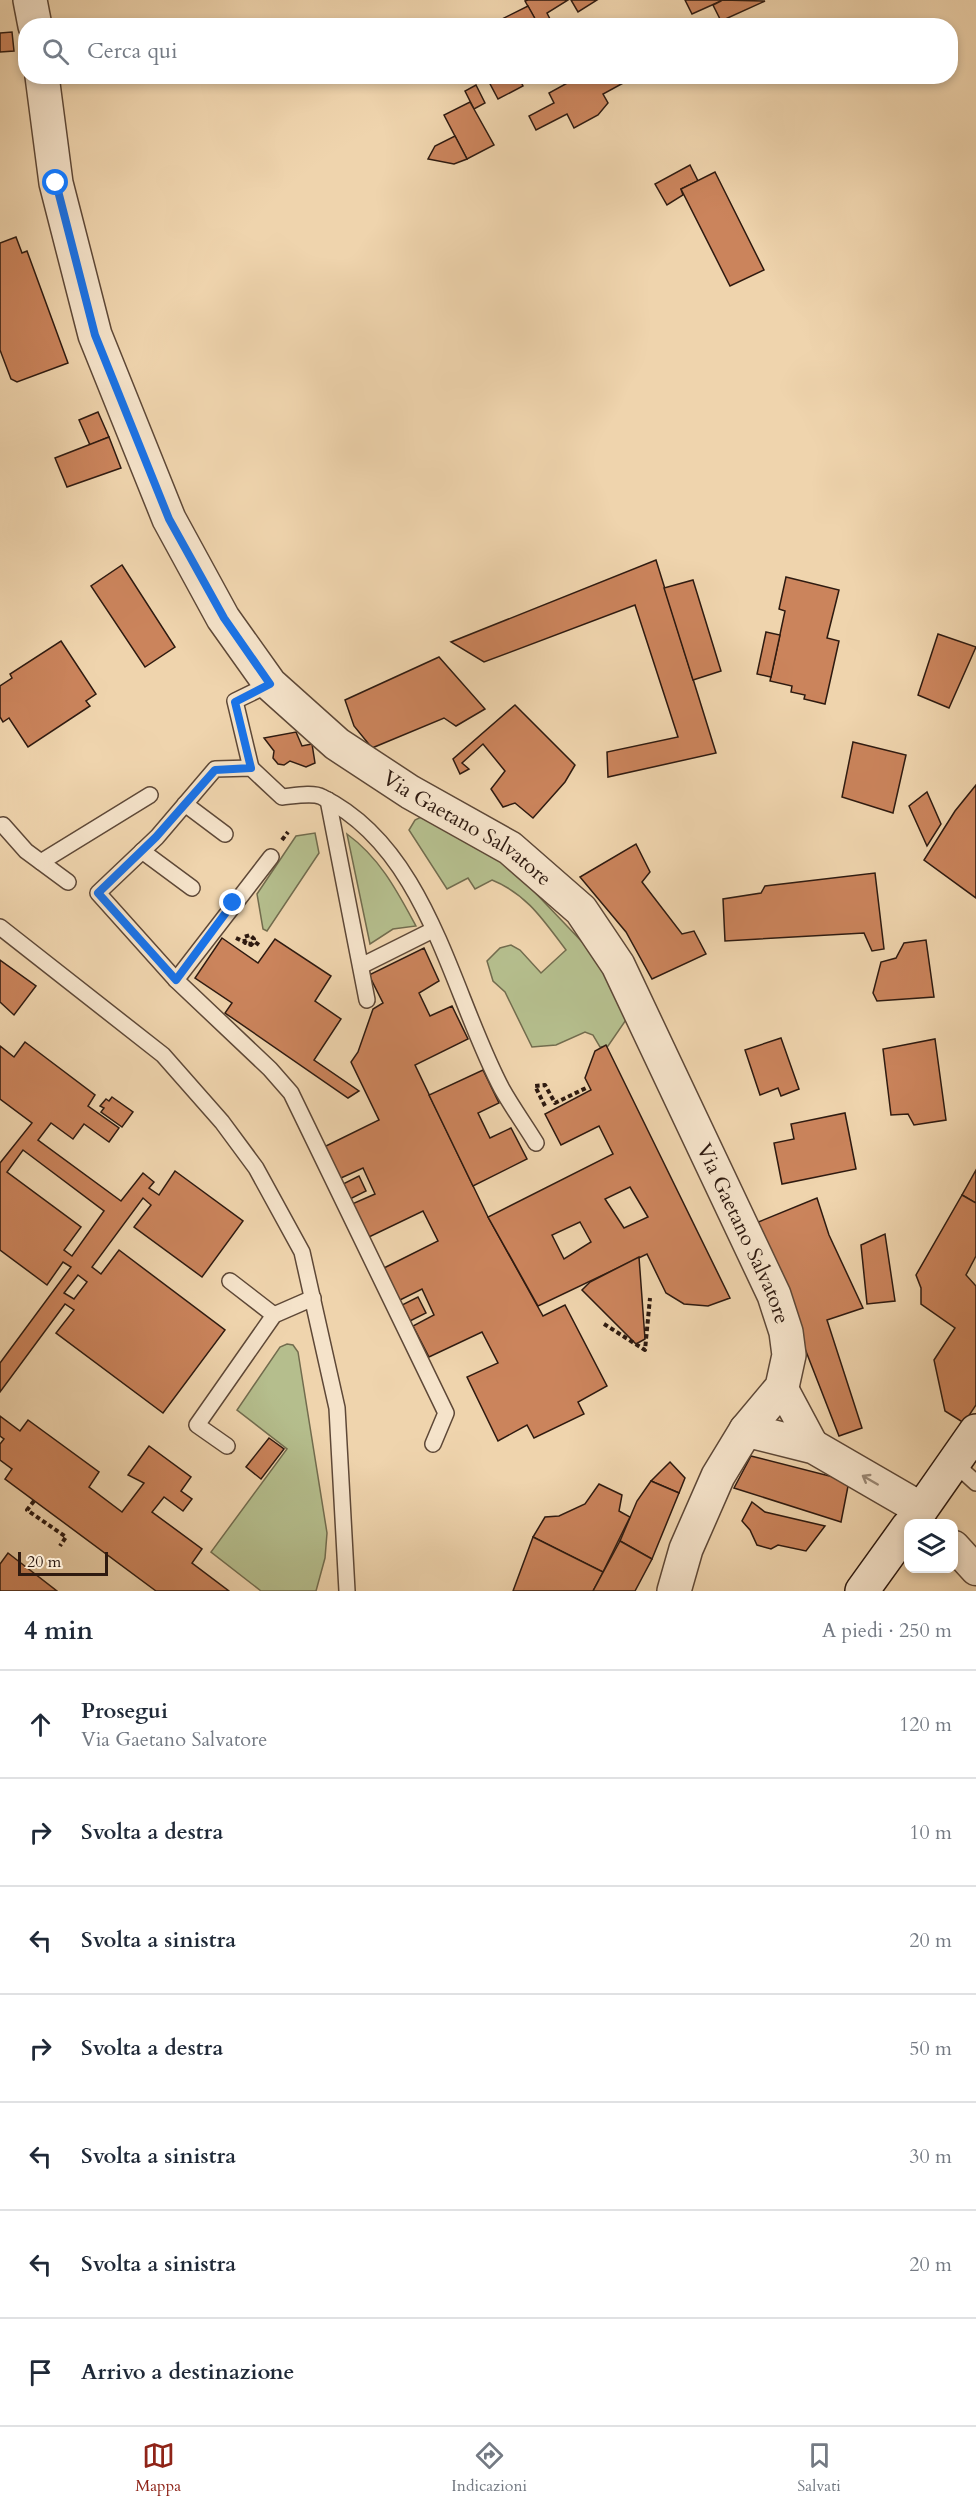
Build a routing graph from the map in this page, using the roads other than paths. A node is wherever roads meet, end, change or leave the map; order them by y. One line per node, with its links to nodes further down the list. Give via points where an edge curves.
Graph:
1 (30, 0): 2 (street)
2 (33, 18)
3 (43, 84): 4 (street, Via Gaetano Salvatore, via 56,183 98,345 169,519 224,618)
4 (270, 684): 5 (lane, via 235,702); 25 (street, Via Gaetano Salvatore, via 337,744 410,792 510,848 581,910 618,965 774,1295 789,1355)
5 (251, 768): 7 (lane, via 282,796 320,795); 8 (lane, via 215,770)
6 (150, 795): 13 (lane)
7 (328, 800): 17 (lane, via 362,821 398,862); 18 (lane)
8 (185, 804): 10 (lane); 11 (lane)
9 (3, 825): 13 (lane)
10 (225, 834)
11 (142, 850): 15 (lane); 19 (lane, via 98,893)
12 (271, 857): 19 (lane)
13 (40, 862): 14 (lane)
14 (68, 882)
15 (192, 888)
16 (0, 927): 23 (lane, via 163,1055 222,1122 256,1168 302,1252)
17 (433, 930): 18 (lane); 21 (lane, via 502,1089)
18 (361, 966): 20 (lane)
19 (176, 980): 28 (lane, via 291,1093 446,1413)
20 (367, 999)
21 (536, 1143)
22 (230, 1281): 24 (lane)
23 (313, 1298): 24 (lane); 37 (lane, via 337,1408)
24 (274, 1315): 29 (lane, via 196,1425)
25 (782, 1387): 26 (street, Via Gaetano Salvatore); 30 (street)
26 (746, 1430): 30 (street); 38 (street, Via Gaetano Salvatore, via 718,1476 686,1549)
27 (976, 1431): 31 (street)
28 (433, 1444)
29 (227, 1446)
30 (814, 1447): 32 (street, one-way to 30)
31 (965, 1473): 33 (street)
32 (915, 1519)
33 (920, 1519)
34 (904, 1538): 39 (street)
35 (958, 1550): 36 (street)
36 (976, 1570)
37 (347, 1591)
38 (674, 1591)
39 (862, 1591)

